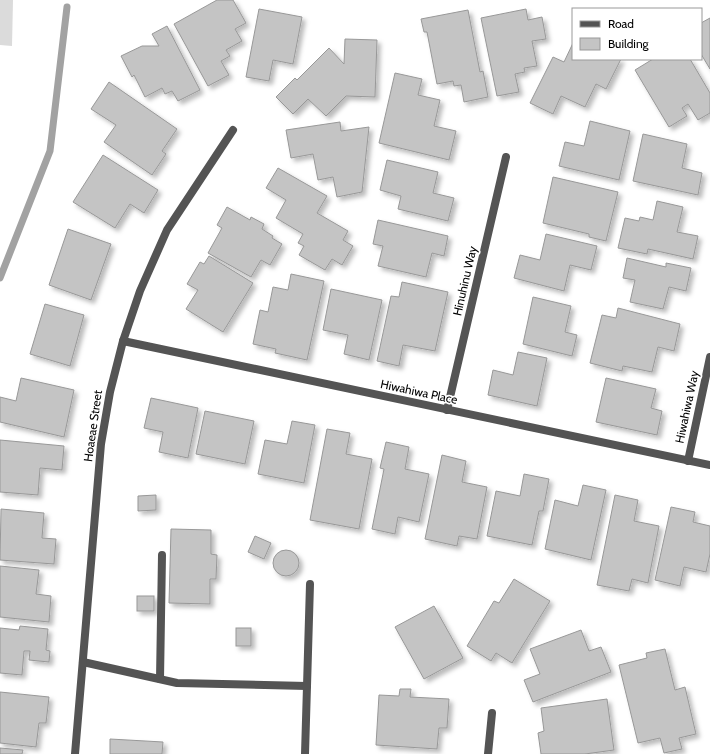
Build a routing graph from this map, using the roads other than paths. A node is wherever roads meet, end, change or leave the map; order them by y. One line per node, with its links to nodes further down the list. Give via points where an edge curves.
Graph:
1 (233, 130): 3 (street, Hoaeae Street, via 167,230 140,291)
2 (506, 157): 5 (street, Hinuhinu Way)
3 (122, 342): 5 (street, Hiwahiwa Place); 10 (street, Hoaeae Street, via 101,444)
4 (710, 357): 6 (street, Hiwahiwa Way)
5 (447, 410): 6 (street, Hiwahiwa Place)
6 (688, 461): 7 (street, Hiwahiwa Place)
7 (710, 465)
8 (162, 555): 11 (street)
9 (310, 584): 12 (street)
10 (83, 662): 11 (street); 14 (street, Hoaeae Street)
11 (160, 679): 12 (street, via 177,683)
12 (307, 686): 15 (street)
13 (492, 713): 16 (street)
14 (75, 754)
15 (305, 754)
16 (488, 754)

